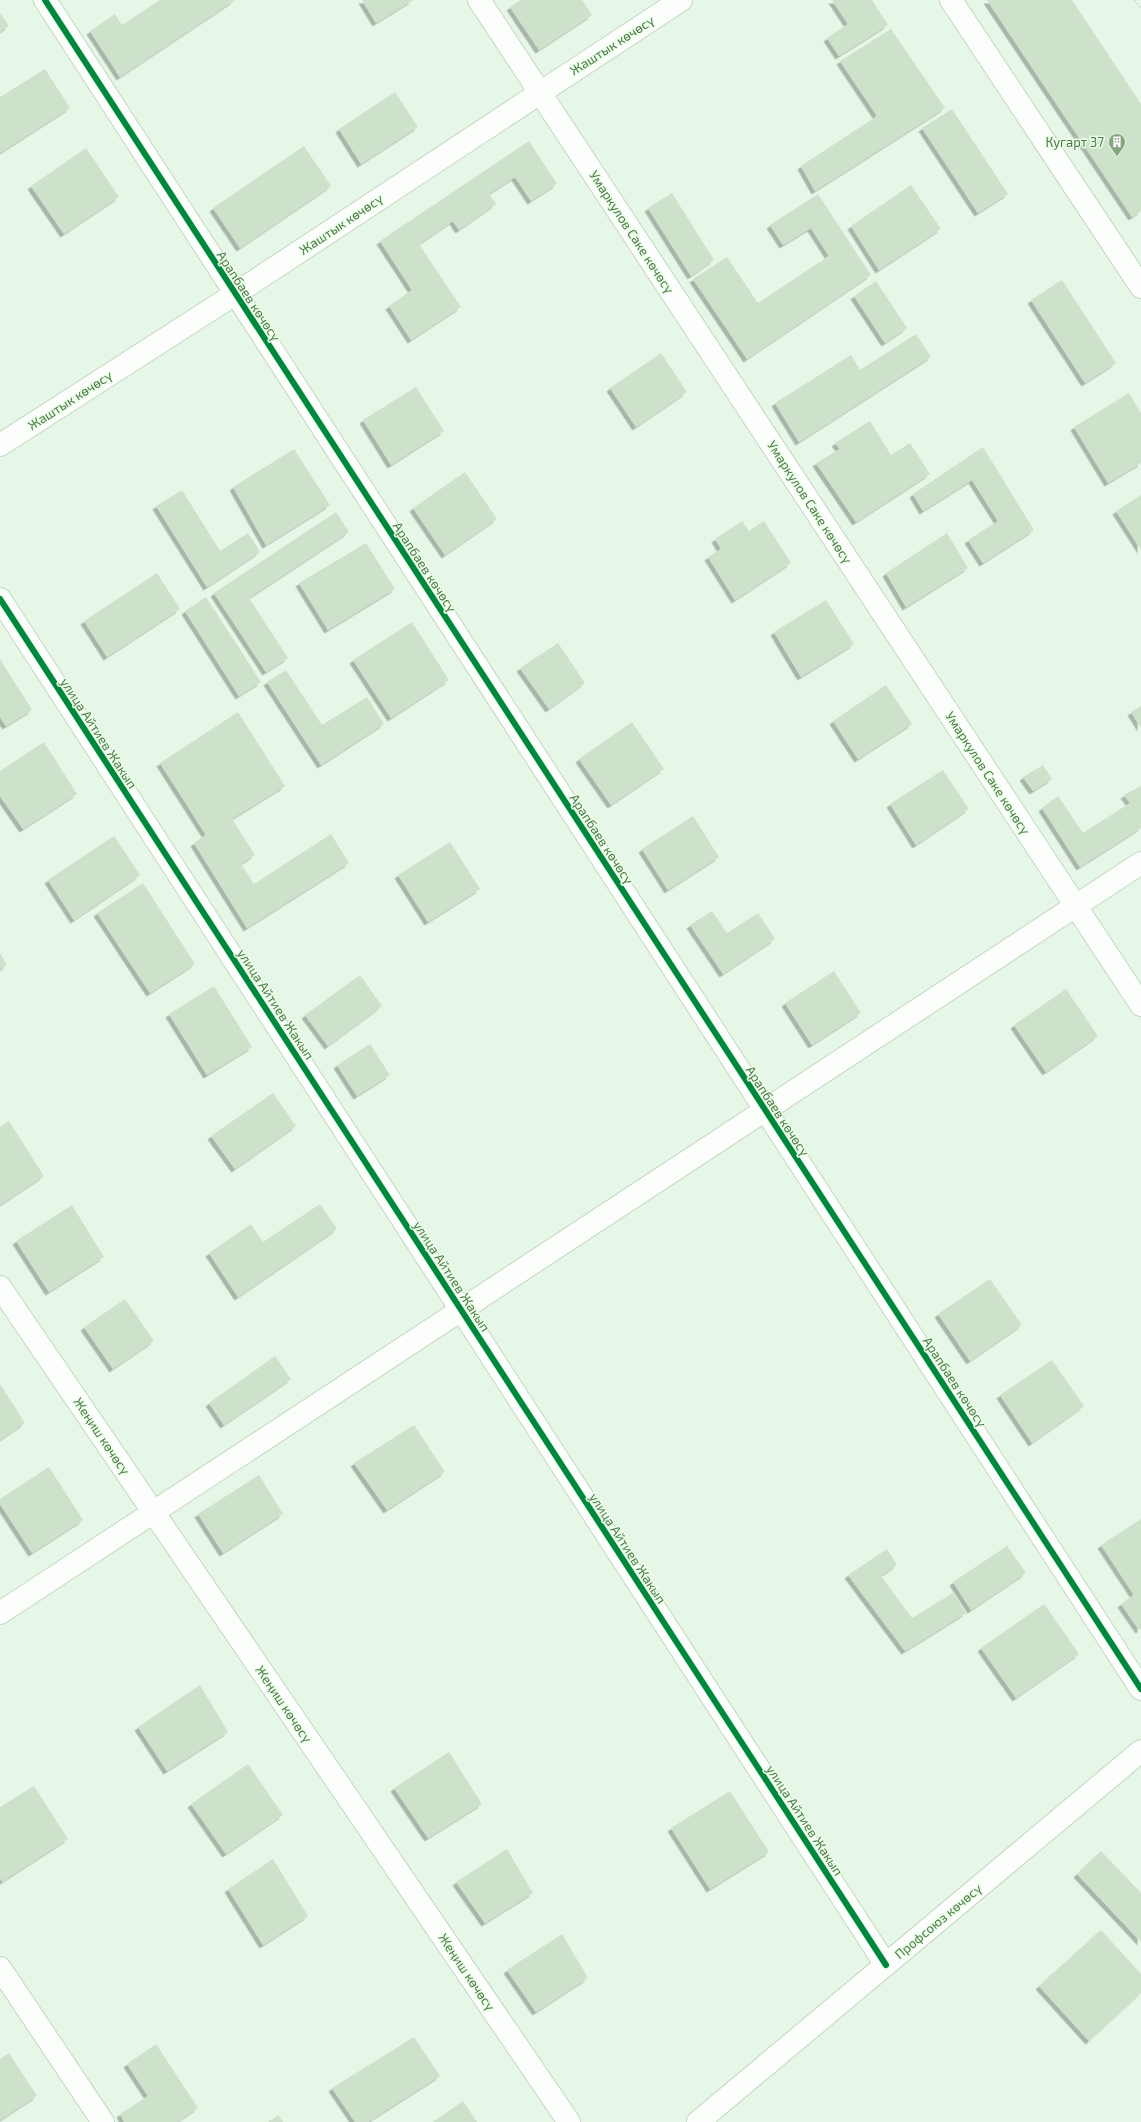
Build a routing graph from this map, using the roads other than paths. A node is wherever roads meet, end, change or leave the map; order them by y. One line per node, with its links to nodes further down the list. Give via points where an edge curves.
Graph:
1 (45, 0): 7 (street, Арапбаев көчөсү)
2 (479, 0): 5 (street, Умаркулов Саке көчөсү)
3 (681, 0): 5 (street, Жаштык көчөсү)
4 (951, 0): 6 (street)
5 (541, 92): 7 (street, Жаштык көчөсү); 11 (street, Умаркулов Саке көчөсү)
6 (1141, 287)
7 (235, 294): 8 (street, Жаштык көчөсү); 13 (street, Арапбаев көчөсү)
8 (0, 445)
9 (0, 600): 15 (street, улица Айтиев Жакып)
10 (1141, 863): 11 (street)
11 (1076, 906): 12 (street, Умаркулов Саке көчөсү); 13 (street)
12 (1141, 1005)
13 (765, 1110): 15 (street); 18 (street, Арапбаев көчөсү)
14 (0, 1286): 16 (street, Жеңиш көчөсү)
15 (461, 1310): 16 (street); 20 (street, улица Айтиев Жакып)
16 (154, 1512): 17 (street); 23 (street, Жеңиш көчөсү)
17 (0, 1613)
18 (1141, 1689)
19 (1141, 1751): 20 (street, Профсоюз көчөсү)
20 (886, 1965): 24 (street, Профсоюз көчөсү)
21 (0, 1968): 22 (street)
22 (103, 2122)
23 (569, 2122)
24 (698, 2122)

